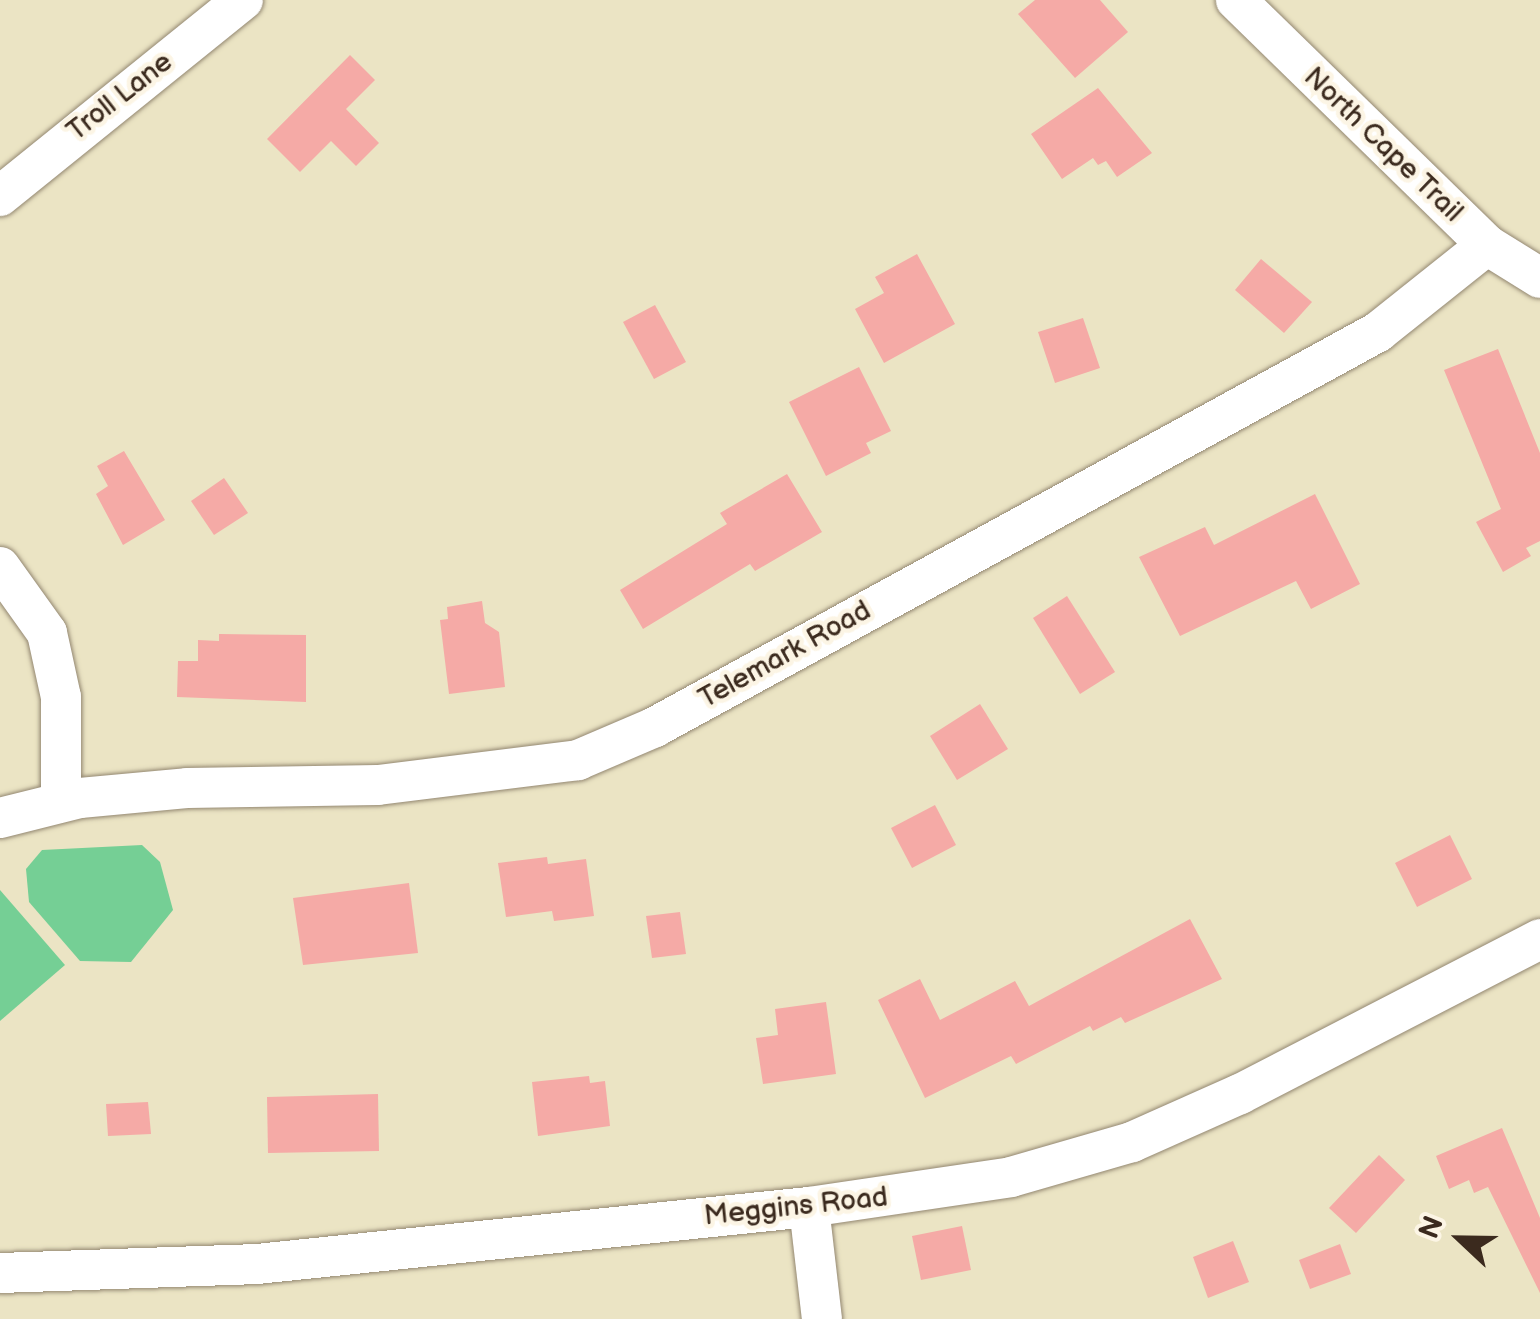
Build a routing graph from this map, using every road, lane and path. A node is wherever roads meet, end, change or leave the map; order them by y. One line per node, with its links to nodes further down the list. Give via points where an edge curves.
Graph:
1 (242, 0): 3 (street, Troll Lane)
2 (1236, 0): 4 (street, North Cape Trail)
3 (0, 196)
4 (1486, 245): 5 (street, North Cape Trail); 7 (street, Telemark Road, via 1378,332 655,727 578,760 378,785 187,788)
5 (1540, 278)
6 (0, 567): 7 (street, via 48,634 61,697)
7 (61, 802): 8 (street, Telemark Road)
8 (0, 818)
9 (1540, 939): 10 (street, Meggins Road, via 1240,1094 1132,1142 946,1191)
10 (809, 1207): 11 (street, Meggins Road, via 257,1264); 12 (street)
11 (0, 1272)
12 (822, 1319)

